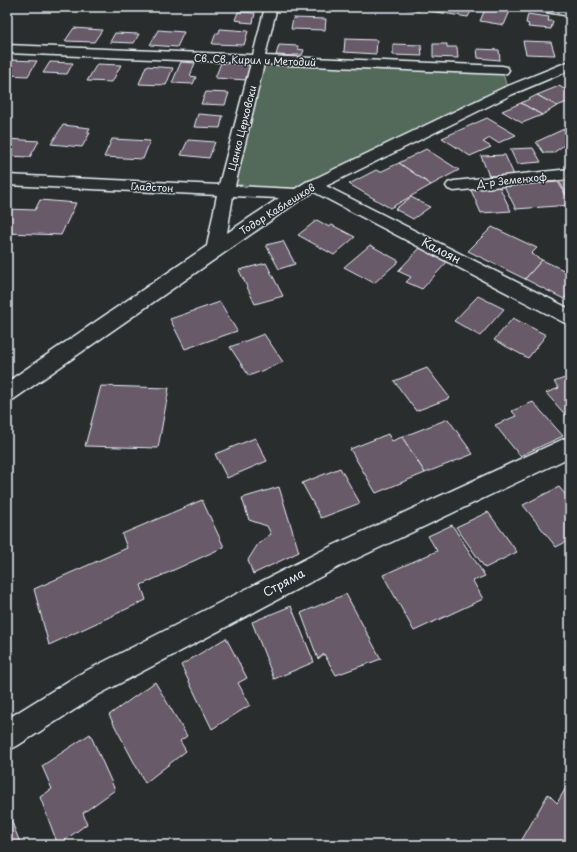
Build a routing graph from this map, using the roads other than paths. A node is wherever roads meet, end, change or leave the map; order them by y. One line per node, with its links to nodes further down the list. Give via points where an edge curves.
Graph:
1 (271, 7): 5 (street, Цанко Церковски)
2 (540, 7): 3 (street)
3 (570, 12)
4 (7, 49): 5 (street, Св. Св. Кирил и Методий)
5 (258, 60): 6 (street, Св. Св. Кирил и Методий); 11 (street, Цанко Церковски)
6 (502, 70)
7 (563, 72): 12 (street, Тодор Каблешков, via 508,91)
8 (570, 174): 10 (street, Д-р Земенхоф)
9 (7, 180): 11 (street, Гладстон)
10 (454, 186)
11 (226, 190): 12 (street, Гладстон); 13 (street, Цанко Церковски)
12 (304, 190): 13 (street, Тодор Каблешков); 14 (street, Калоян)
13 (215, 249): 15 (street, Тодор Каблешков)
14 (570, 317)
15 (7, 393)
16 (570, 446): 17 (street, Стряма, via 330,559 88,685)
17 (7, 736)

